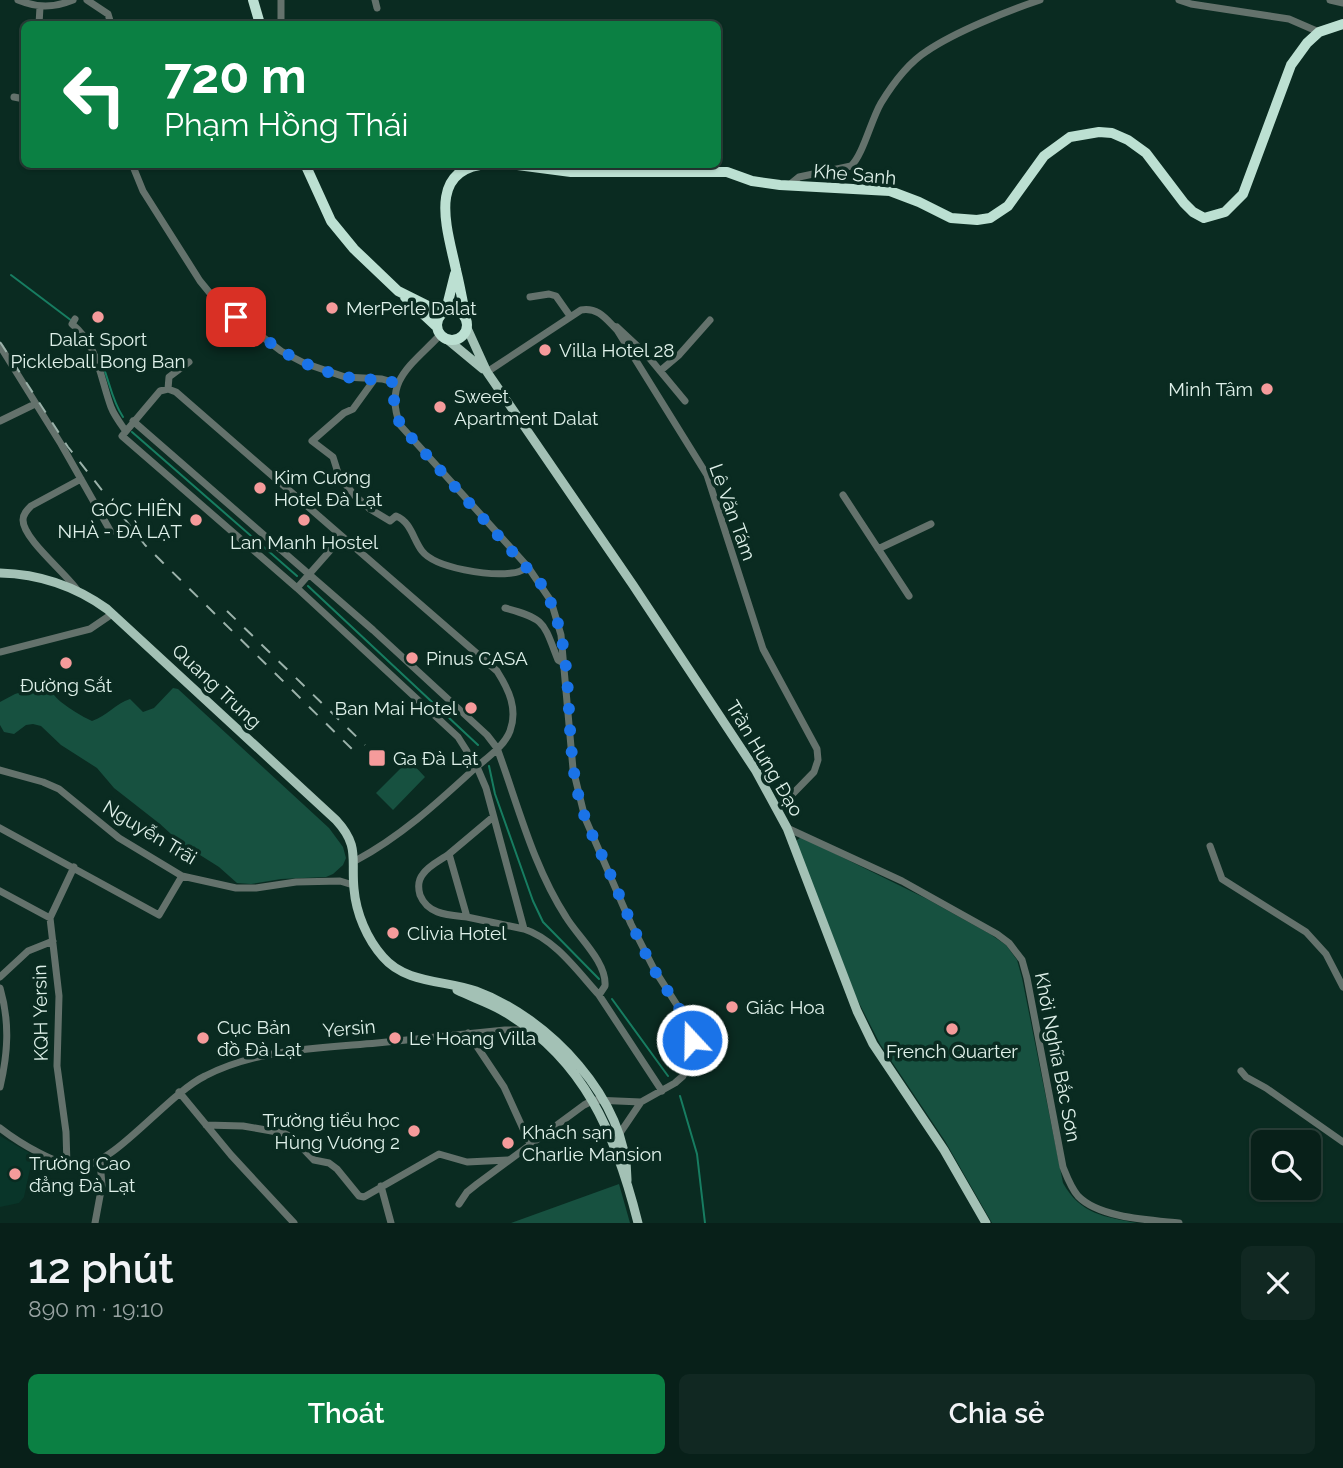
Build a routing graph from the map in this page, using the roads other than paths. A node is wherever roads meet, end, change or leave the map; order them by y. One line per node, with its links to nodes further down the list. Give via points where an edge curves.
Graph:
1 (18, 0): 10 (street)
2 (73, 0): 10 (street)
3 (87, 0): 12 (street, via 108,14)
4 (253, 0): 13 (highway)
5 (281, 0): 14 (street)
6 (1040, 0): 24 (street, via 926,51 886,94 857,161 799,177)
7 (1179, 0): 16 (street, via 1289,19)
8 (1330, 0): 9 (street)
9 (1343, 3)
10 (40, 7): 11 (street)
11 (39, 21)
12 (110, 21)
13 (259, 21)
14 (281, 21)
15 (1343, 24): 16 (highway)
16 (1319, 32): 24 (highway, Khe Sanh, via 1291,65 1243,194 1225,212 1204,218 1193,212 1146,153 1120,136 1099,132 1070,137 1044,156 1008,206 990,218 951,218 890,191)
17 (14, 96): 18 (street)
18 (21, 98)
19 (134, 168): 39 (street, via 143,191 218,303 287,356 345,377)
20 (307, 168): 26 (highway, via 331,222)
21 (469, 168): 25 (highway, via 460,172 447,192 444,219)
22 (540, 168): 23 (highway, Khe Sanh, via 571,172)
23 (656, 169): 24 (highway, Khe Sanh, via 727,172)
24 (788, 186)
25 (456, 268): 28 (highway); 33 (highway)
26 (398, 291): 28 (highway); 34 (highway)
27 (530, 297): 29 (street, via 556,296)
28 (444, 312): 33 (highway, via 456,310); 34 (highway)
29 (570, 316): 30 (street, via 589,309); 38 (street)
30 (606, 318): 37 (street); 66 (street, Lê Văn Tám, via 707,475 763,649 817,749 814,772)
31 (710, 320): 37 (street)
32 (74, 321): 46 (street, via 102,371 111,406)
33 (466, 324): 34 (highway, via 458,339); 38 (main road, Trần Hưng Đạo)
34 (442, 333): 38 (main road, Trần Hưng Đạo); 40 (street)
35 (0, 345): 43 (street)
36 (188, 362): 41 (street, via 169,377)
37 (660, 371): 42 (street)
38 (487, 372): 66 (main road, Trần Hưng Đạo, via 726,724)
39 (374, 380): 40 (street); 53 (street, via 353,409 312,442 332,457 347,487 390,521 396,516 403,518 422,551 439,562 489,574 515,573)
40 (396, 383): 53 (street, via 394,400 400,425)
41 (168, 389): 45 (street, via 160,391); 51 (street)
42 (685, 401)
43 (35, 404): 44 (street); 47 (street)
44 (0, 421)
45 (133, 421): 46 (street); 55 (street)
46 (125, 430): 56 (street, via 122,436)
47 (81, 479): 50 (street); 57 (street, via 31,506 23,521 32,540)
48 (843, 495): 52 (street)
49 (931, 524): 52 (street)
50 (111, 532)
51 (342, 537): 55 (street); 63 (street, via 497,671 513,703 509,734)
52 (878, 549): 58 (street)
53 (528, 567): 62 (street, via 551,601)
54 (0, 573): 57 (main road, Quang Trung, via 45,579)
55 (309, 576): 56 (street); 63 (street, via 397,651)
56 (297, 588): 64 (street, via 458,737)
57 (79, 592): 60 (main road, Quang Trung)
58 (909, 596)
59 (505, 608): 62 (street, via 540,621 558,660)
60 (112, 614): 61 (street, via 90,629); 72 (main road, Quang Trung, via 336,820 348,836)
61 (0, 652)
62 (564, 663): 91 (street, via 573,769 585,818 653,969 691,1032 688,1067)
63 (497, 748): 64 (street); 85 (street, via 551,894 602,968 605,986)
64 (477, 767): 67 (street); 72 (street, via 408,827)
65 (0, 770): 74 (street, Nguyễn Trãi, via 59,789 119,838)
66 (778, 809): 69 (main road, Trần Hưng Đạo)
67 (493, 817): 71 (street); 79 (street)
68 (0, 828): 73 (street)
69 (787, 828): 111 (main road, Trần Hưng Đạo, via 873,1044); 112 (street, Khởi Nghĩa Bắc Sơn, via 902,881 1009,943 1022,960 1027,978 1063,1167 1073,1189 1086,1202 1118,1215)
70 (1210, 846): 83 (street, via 1222,879 1306,932 1326,954)
71 (450, 854): 78 (street); 78 (street, via 424,872 419,891 430,909)
72 (355, 861): 75 (main road, Quang Trung)
73 (74, 867): 74 (street, via 159,915); 77 (street)
74 (182, 876): 75 (street, Nguyễn Trãi, via 236,888 296,882)
75 (353, 885): 82 (main road, via 363,923 384,958 405,972)
76 (0, 891): 77 (street)
77 (50, 918): 80 (street, KQH Yersin)
78 (467, 918): 79 (street)
79 (524, 929): 85 (street, via 552,946)
80 (53, 941): 81 (street, via 28,951); 103 (street, KQH Yersin, via 59,996 57,1066)
81 (0, 977)
82 (445, 985): 86 (main road, via 499,1009); 88 (main road, via 499,1001)
83 (1343, 987)
84 (0, 988): 90 (street, via 8,1045)
85 (599, 995): 91 (street)
86 (530, 1030): 87 (street, Yersin); 88 (street, Yersin); 93 (main road, via 565,1061)
87 (468, 1033): 92 (street, Yersin, via 289,1051 217,1070); 100 (street, via 504,1087)
88 (549, 1035): 93 (main road, via 582,1070)
89 (1241, 1071): 99 (street)
90 (0, 1087)
91 (662, 1091): 94 (street)
92 (179, 1092): 95 (street); 102 (street, Yersin)
93 (598, 1100): 94 (street); 97 (main road); 98 (main road); 100 (street)
94 (641, 1102): 97 (street)
95 (206, 1125): 105 (street, via 283,1133 314,1160 337,1169 359,1196); 108 (street)
96 (0, 1128): 103 (street)
97 (619, 1133): 98 (street); 104 (main road)
98 (613, 1142): 104 (main road)
99 (1343, 1142)
100 (530, 1144): 101 (street)
101 (509, 1160): 105 (street, via 467,1162 439,1154); 106 (street, via 467,1192)
102 (100, 1161): 103 (street); 107 (street, via 102,1185)
103 (67, 1165)
104 (627, 1181): 110 (main road)
105 (381, 1186): 109 (street)
106 (459, 1204)
107 (95, 1223)
108 (294, 1223)
109 (391, 1223)
110 (638, 1223)
111 (986, 1223)
112 (1179, 1223)

